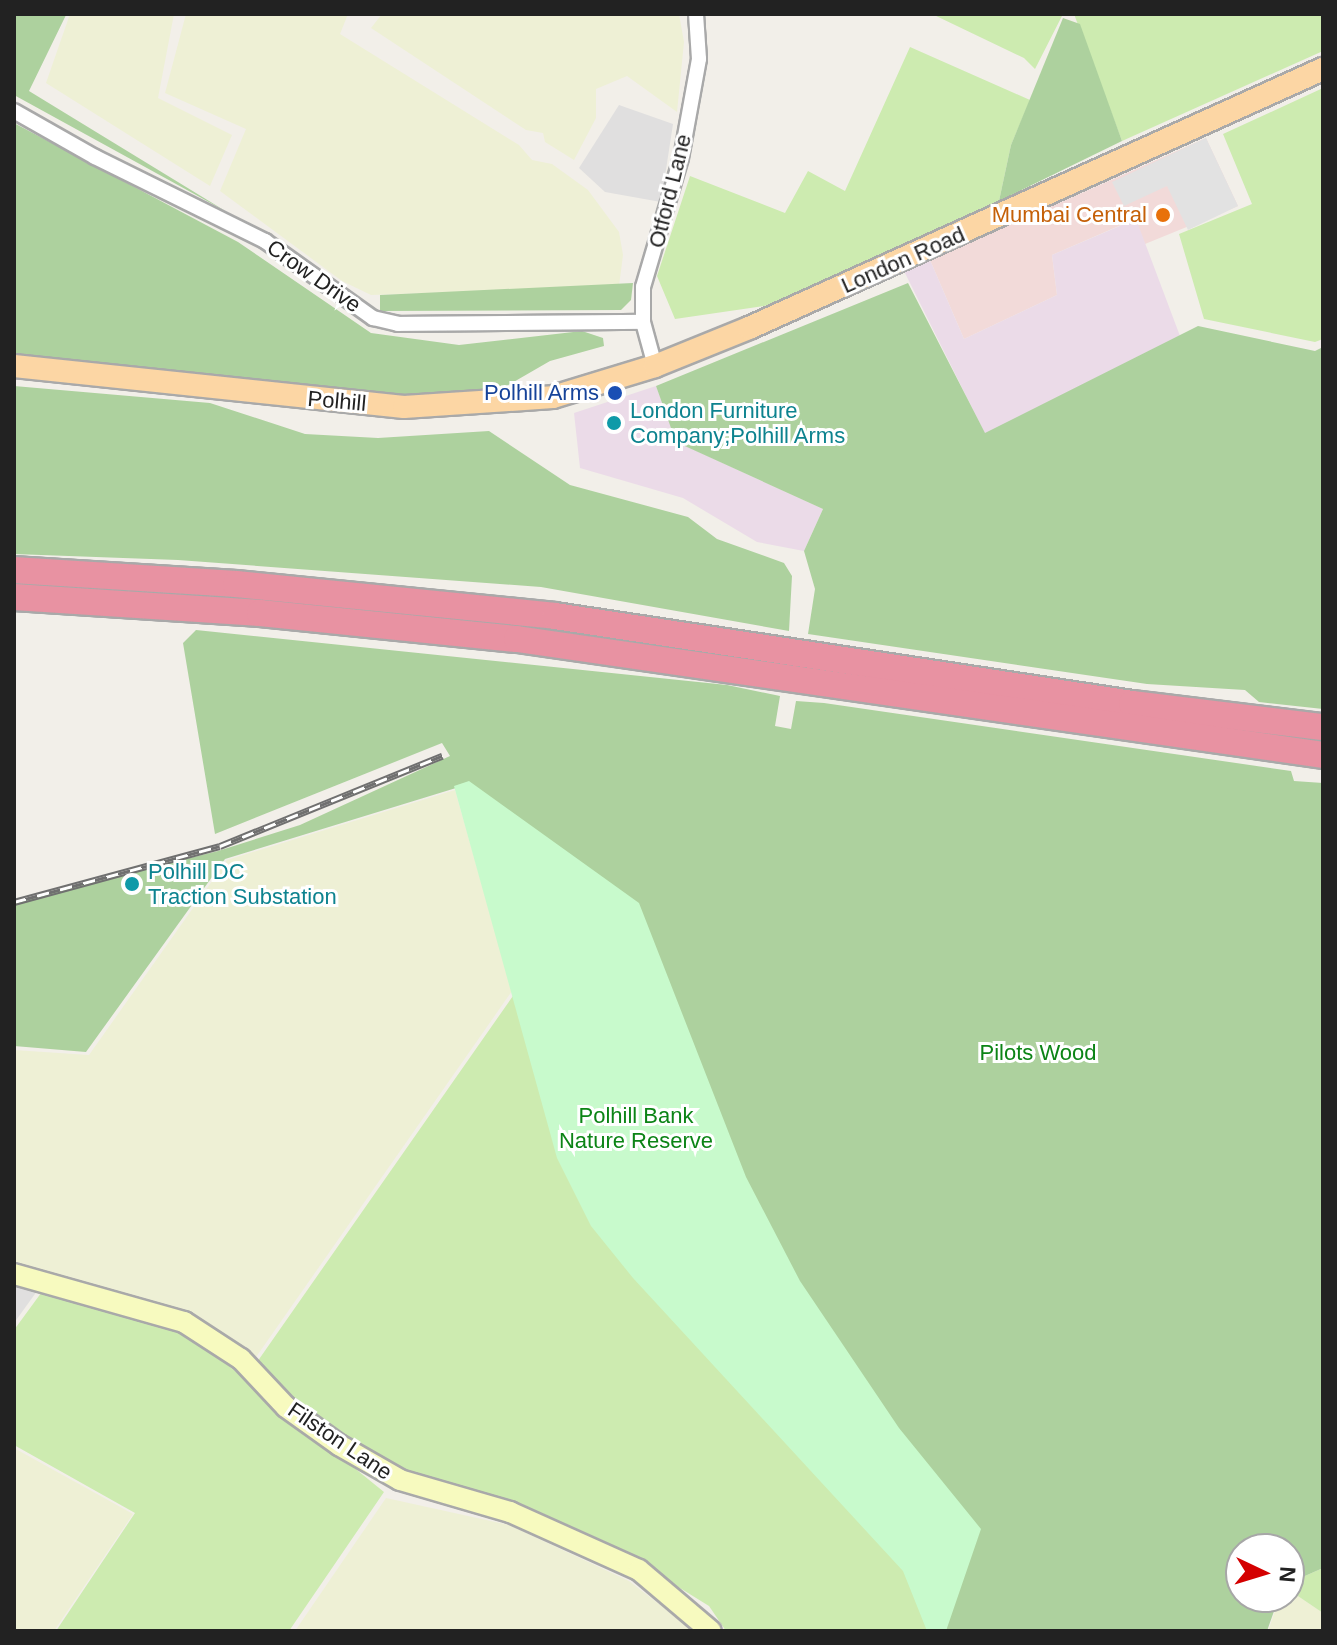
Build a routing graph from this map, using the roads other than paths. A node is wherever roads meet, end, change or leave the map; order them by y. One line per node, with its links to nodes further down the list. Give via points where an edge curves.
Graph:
1 (696, 14): 4 (street, Otford Lane, via 696,73 666,221 643,287)
2 (1323, 69): 6 (main road, London Road, via 880,271)
3 (14, 111): 4 (street, Crow Drive, via 265,241 373,318 398,324)
4 (643, 322): 6 (street, Otford Lane)
5 (14, 366): 6 (main road, Polhill, via 211,391 438,408 553,397)
6 (655, 366)
7 (14, 570): 9 (highway, via 236,584 555,616 1119,702)
8 (14, 597): 10 (highway, via 272,614 529,641)
9 (1323, 727)
10 (1323, 755)
11 (14, 1274): 12 (street, Filston Lane, via 184,1322 241,1359 286,1407 339,1445 400,1480 510,1512 639,1570)
12 (711, 1631)

